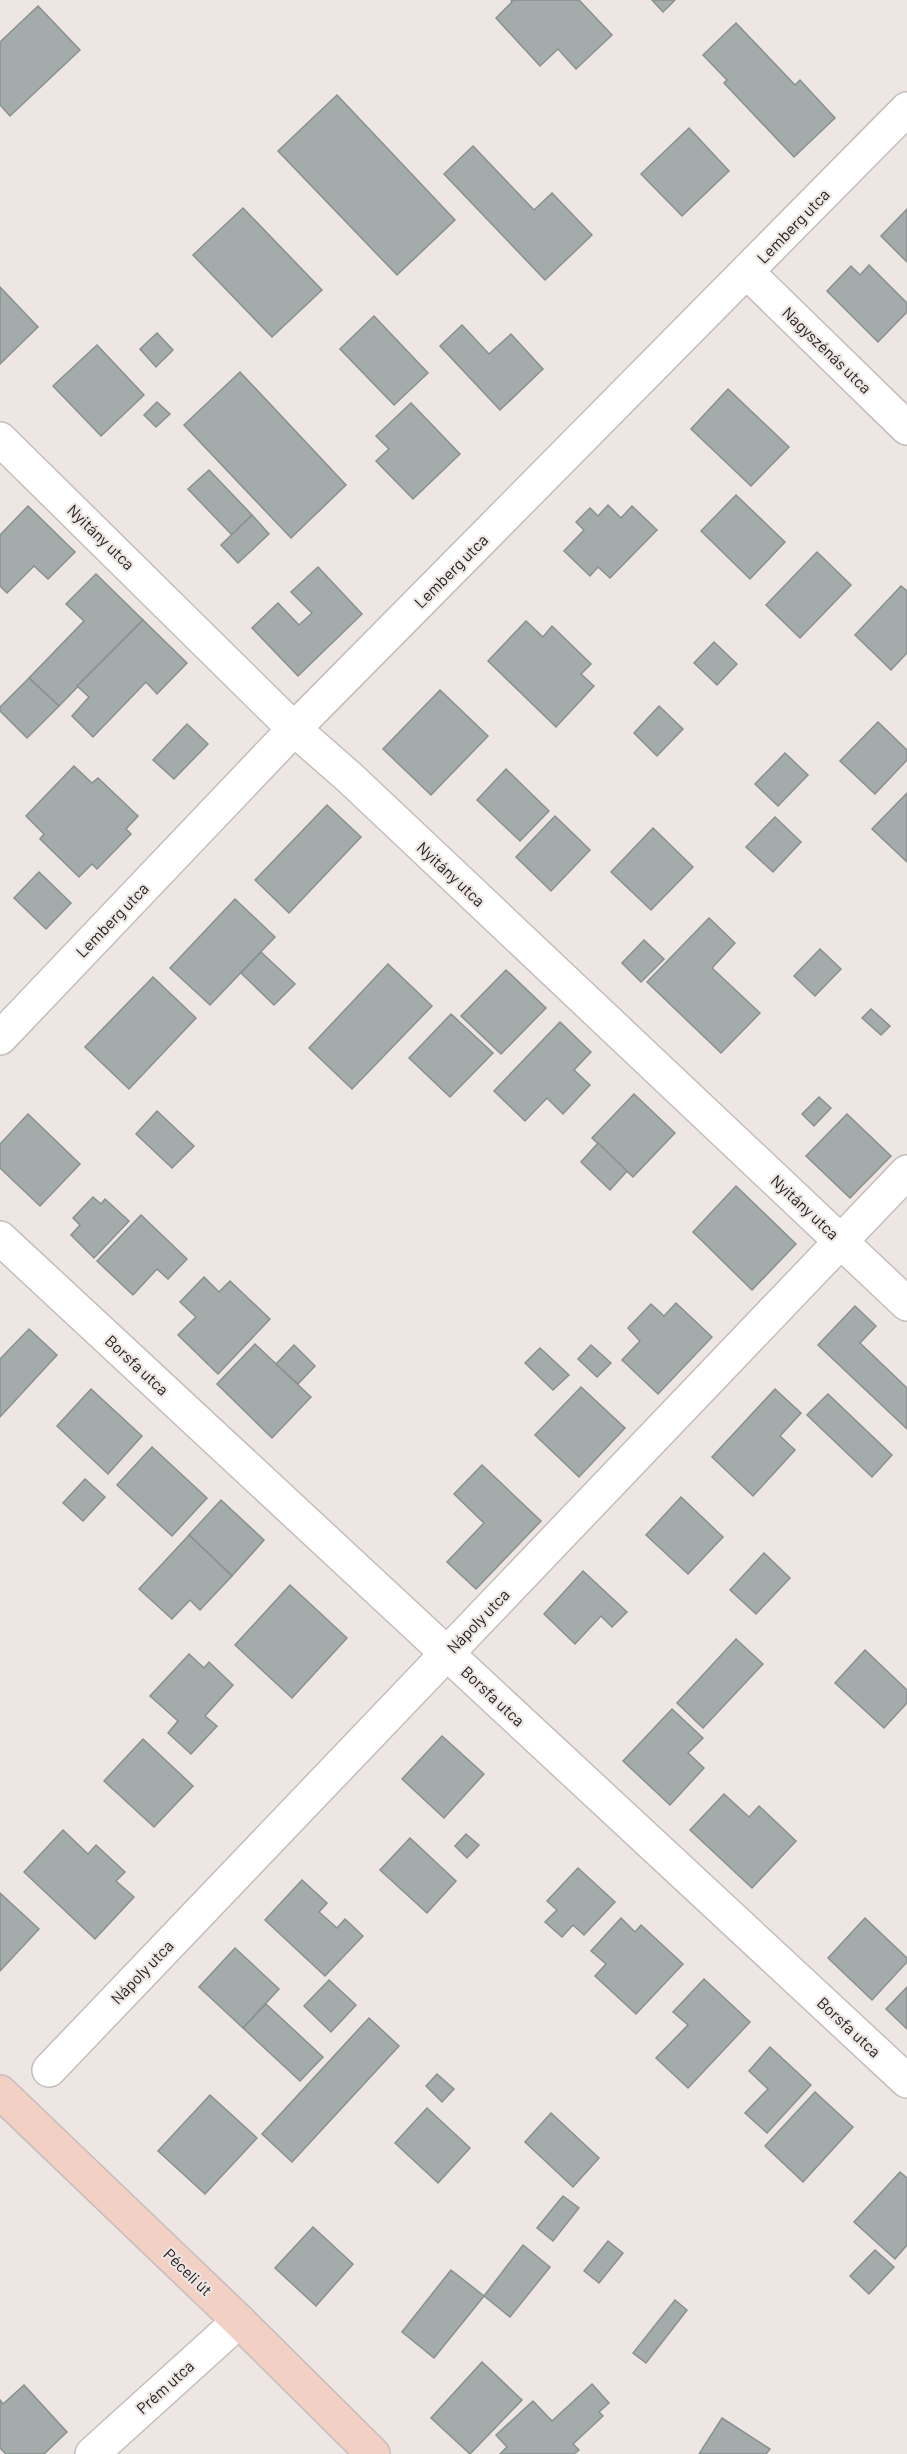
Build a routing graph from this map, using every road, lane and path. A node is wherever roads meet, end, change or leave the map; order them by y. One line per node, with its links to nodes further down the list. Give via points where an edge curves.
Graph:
1 (907, 110): 2 (street, Lemberg utca)
2 (747, 272): 3 (street, Nagyszénás utca); 5 (street, Lemberg utca)
3 (907, 428)
4 (0, 439): 5 (street, Nyitány utca)
5 (294, 729): 6 (street, Lemberg utca); 9 (street, Nyitány utca)
6 (0, 1038)
7 (907, 1172): 9 (street, Nápoly utca)
8 (0, 1238): 11 (street, Borsfa utca)
9 (840, 1241): 10 (street, Nyitány utca); 11 (street, Nápoly utca)
10 (907, 1304)
11 (447, 1653): 12 (street, Nápoly utca); 13 (street, Borsfa utca)
12 (49, 2070)
13 (907, 2081)
14 (0, 2092): 15 (main road, Péceli út)
15 (238, 2320): 16 (street, Prém utca); 17 (main road, Péceli út)
16 (92, 2454)
17 (373, 2454)

